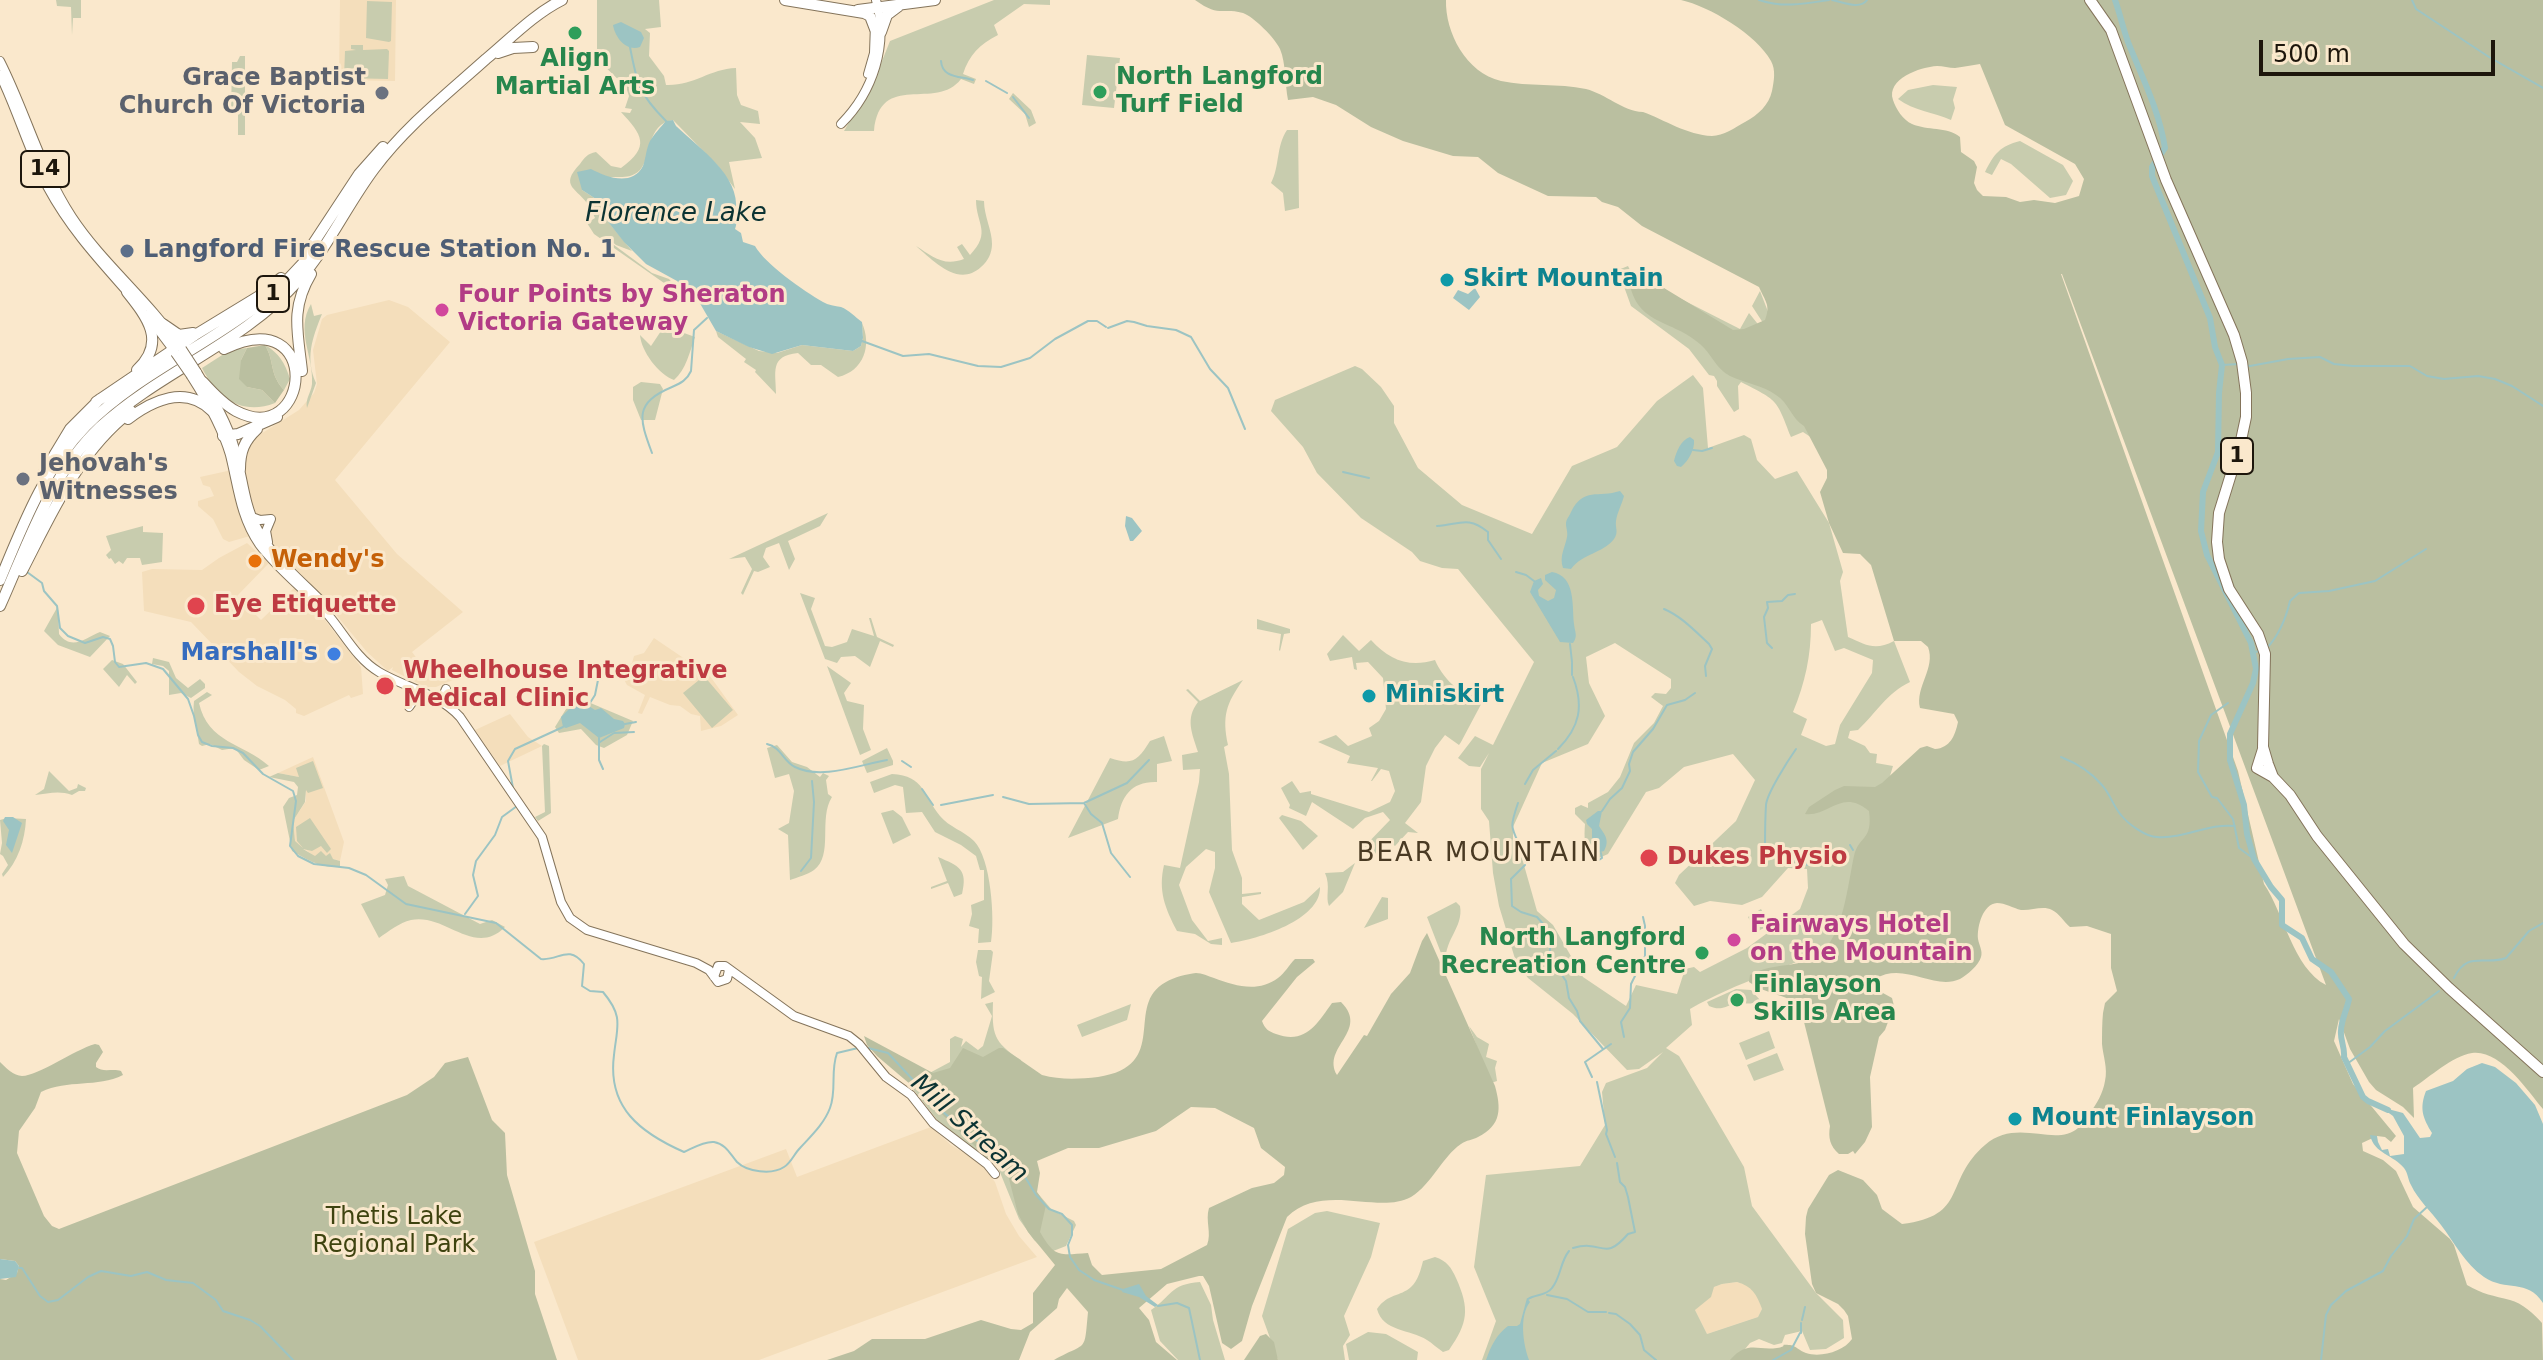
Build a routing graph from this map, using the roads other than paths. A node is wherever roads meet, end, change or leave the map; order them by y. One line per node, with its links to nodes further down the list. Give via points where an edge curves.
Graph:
1 (550, 0): 14 (highway, 1)
2 (562, 0): 13 (highway, 1)
3 (785, 0): 8 (highway)
4 (935, 0): 7 (highway)
5 (2087, 0): 46 (highway, 1, via 2111,30 2158,158 2234,335 2245,377 2244,430 2221,504 2217,542 2229,589 2265,654 2263,747 2257,768 2282,785 2409,944)
6 (874, 4): 7 (highway); 8 (highway); 9 (main road)
7 (904, 5): 9 (highway, via 891,10)
8 (852, 10): 9 (highway, via 870,16)
9 (878, 30): 9 (main road, via 868,74 841,124 874,73)
10 (533, 47): 13 (highway, via 496,54)
11 (0, 61): 17 (main road, 14, via 65,206)
12 (0, 75): 16 (main road, 14, via 56,203)
13 (429, 110): 15 (highway, 1, via 380,161)
14 (383, 147): 18 (highway, via 300,260 259,296); 29 (highway, 1, via 293,275 252,311 96,417 50,472)
15 (345, 213): 23 (highway, via 298,303 298,397); 33 (highway, 1, via 309,268 273,306 123,408 86,442 49,496)
16 (127, 292): 19 (main road, 14); 21 (highway, via 148,319 151,350 137,370)
17 (163, 324): 18 (highway, via 179,335); 19 (main road, 14)
18 (207, 329): 19 (highway)
19 (177, 349): 20 (main road, bridge); 21 (highway)
20 (197, 377): 22 (main road); 24 (main road); 27 (highway, via 236,411 266,416 286,405 297,375 289,354 274,342 237,343 126,414)
21 (96, 402): 29 (highway, via 52,455)
22 (212, 411): 24 (main road); 27 (highway, via 200,401 175,396 150,404 111,433)
23 (265, 423): 24 (highway); 26 (highway, via 244,444)
24 (227, 436): 25 (main road); 26 (main road)
25 (230, 455): 30 (main road, via 233,496); 35 (main road, via 239,501 259,544 363,659)
26 (240, 469): 28 (main road)
27 (71, 478): 34 (highway)
28 (252, 517): 31 (main road); 31 (main road, via 271,519)
29 (26, 520): 32 (highway, 1)
30 (246, 536)
31 (268, 546): 35 (main road)
32 (0, 580)
33 (0, 606)
34 (0, 616)
35 (391, 678): 36 (main road)
36 (401, 682): 38 (main road, via 416,697); 39 (main road)
37 (446, 689): 39 (main road, via 443,696)
38 (409, 707)
39 (451, 708): 40 (main road, via 539,832 570,918 587,930)
40 (696, 963): 41 (main road); 43 (main road)
41 (718, 966): 42 (main road); 43 (main road)
42 (729, 970): 44 (main road); 45 (main road)
43 (714, 977): 45 (main road)
44 (743, 980): 45 (main road); 47 (main road, via 794,1016 849,1036 933,1123)
45 (725, 981)
46 (2543, 1070)
47 (995, 1174)

